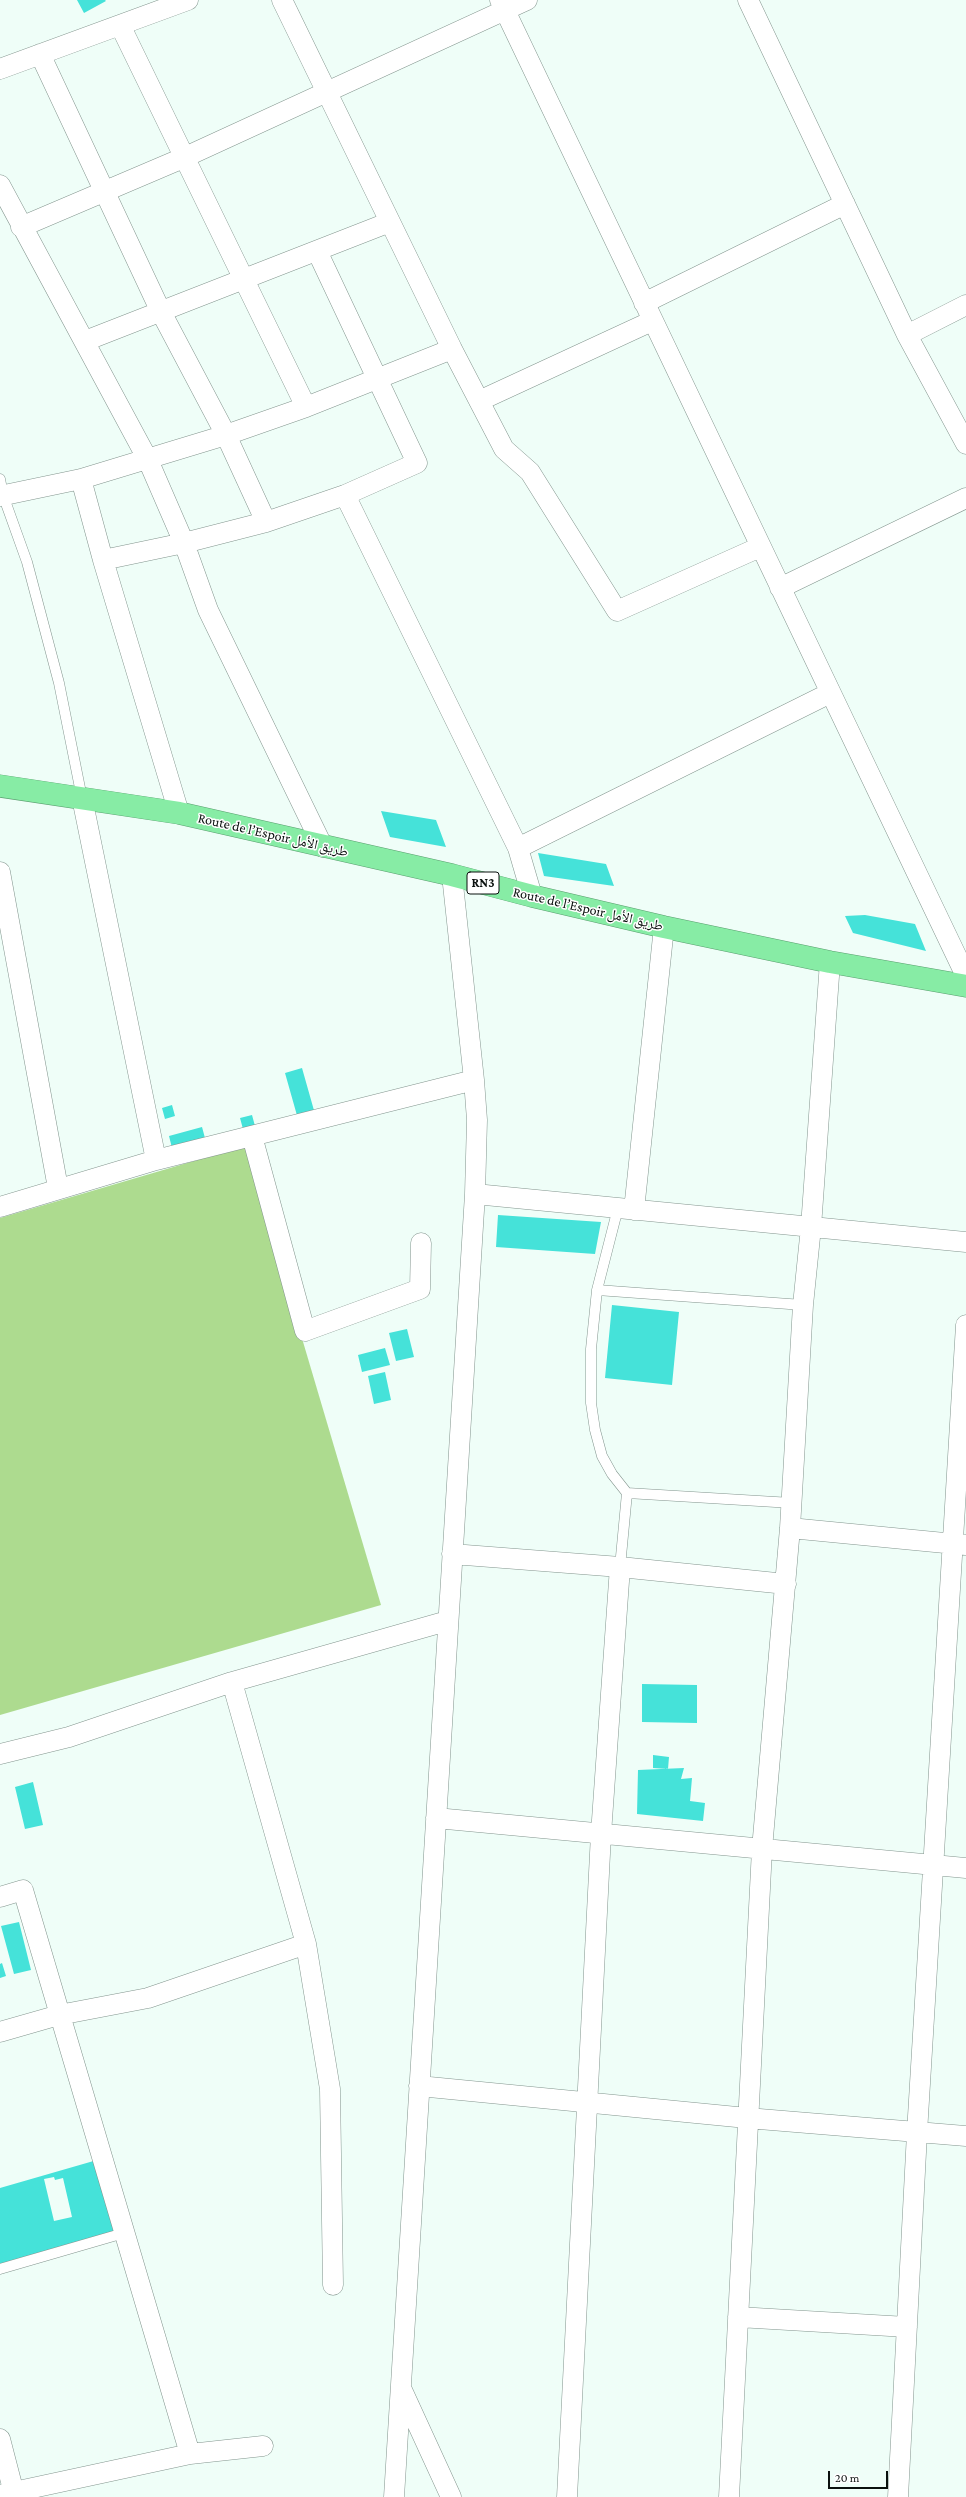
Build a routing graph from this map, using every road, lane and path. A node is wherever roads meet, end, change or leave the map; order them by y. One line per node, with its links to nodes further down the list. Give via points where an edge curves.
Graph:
1 (188, 0): 6 (street)
2 (282, 0): 9 (street)
3 (527, 0): 5 (street)
4 (748, 0): 13 (street)
5 (502, 5): 9 (street); 18 (street)
6 (120, 25): 7 (street); 10 (street)
7 (40, 54): 8 (street); 12 (street)
8 (0, 69)
9 (327, 91): 10 (street); 14 (street)
10 (184, 158): 12 (street); 17 (street)
11 (0, 185): 15 (street)
12 (104, 192): 15 (street); 20 (street)
13 (845, 204): 18 (street); 22 (street)
14 (390, 222): 16 (street); 24 (street)
15 (21, 227): 23 (street)
16 (317, 251): 17 (street); 25 (street)
17 (244, 280): 20 (street); 27 (street)
18 (644, 303): 21 (street)
19 (966, 305): 22 (street)
20 (161, 312): 23 (street); 28 (street)
21 (652, 321): 26 (street); 37 (street)
22 (907, 335): 29 (street)
23 (85, 341): 30 (street)
24 (452, 349): 25 (street); 26 (street)
25 (377, 379): 27 (street); 33 (street, via 417,463)
26 (479, 401): 37 (street, via 504,449 530,472 617,611)
27 (306, 407): 28 (street)
28 (226, 435): 30 (street); 35 (street)
29 (966, 444)
30 (148, 460): 31 (street); 36 (street)
31 (81, 479): 32 (street); 38 (street)
32 (1, 490): 42 (lane, via 27,562 60,683)
33 (345, 495): 35 (street); 45 (street)
34 (966, 498): 39 (street)
35 (266, 522): 36 (street)
36 (184, 543): 38 (street); 44 (street, via 208,610)
37 (760, 547): 39 (street)
38 (103, 560): 43 (street)
39 (780, 588): 40 (street)
40 (830, 693): 45 (street); 51 (street)
41 (0, 786): 42 (highway, Route de l’Espoir طريق الأمل / RN3)
42 (82, 798): 43 (highway, Route de l’Espoir طريق الأمل / RN3); 55 (street)
43 (179, 813): 44 (highway, Route de l’Espoir طريق الأمل / RN3)
44 (322, 847): 47 (highway, Route de l’Espoir طريق الأمل / RN3)
45 (518, 848): 48 (street)
46 (0, 872): 56 (street)
47 (452, 875): 48 (highway, Route de l’Espoir طريق الأمل / RN3); 53 (street)
48 (532, 896): 49 (highway, Route de l’Espoir طريق الأمل / RN3)
49 (664, 927): 50 (highway, Route de l’Espoir طريق الأمل / RN3); 59 (street)
50 (830, 962): 52 (highway, Route de l’Espoir طريق الأمل / RN3); 60 (street)
51 (966, 976)
52 (966, 986)
53 (474, 1080): 54 (street); 57 (street, via 477,1120)
54 (252, 1136): 55 (street); 62 (street, via 305,1330 420,1289)
55 (156, 1160): 56 (street)
56 (58, 1188): 58 (street)
57 (476, 1194): 59 (street); 70 (street)
58 (0, 1207)
59 (626, 1209): 60 (street); 63 (lane)
60 (811, 1228): 61 (street); 64 (street)
61 (966, 1242)
62 (421, 1243)
63 (597, 1290): 64 (lane); 66 (lane, via 591,1349 594,1430 602,1456)
64 (803, 1305): 67 (street)
65 (966, 1325): 69 (street)
66 (627, 1493): 67 (lane); 71 (lane)
67 (792, 1503): 68 (street)
68 (790, 1528): 69 (street); 72 (street)
69 (959, 1545): 79 (street)
70 (452, 1554): 71 (street); 73 (street)
71 (620, 1567): 72 (street); 77 (street)
72 (786, 1584): 78 (street)
73 (448, 1622): 74 (street); 76 (street)
74 (232, 1682): 75 (street, via 69,1737); 82 (street)
75 (0, 1754)
76 (436, 1818): 77 (street); 85 (street)
77 (601, 1834): 78 (street); 86 (street)
78 (762, 1849): 79 (street); 87 (street)
79 (933, 1865): 80 (street); 88 (street)
80 (966, 1868)
81 (0, 1897): 83 (street, via 22,1890)
82 (306, 1944): 83 (street, via 148,1998); 92 (street, via 330,2089)
83 (59, 2015): 84 (street); 90 (street)
84 (0, 2032)
85 (419, 2086): 86 (street); 95 (street)
86 (588, 2102): 87 (street); 102 (street)
87 (747, 2118): 88 (street); 93 (street)
88 (917, 2133): 89 (street); 94 (street)
89 (966, 2136)
90 (124, 2233): 91 (lane); 98 (street)
91 (0, 2269)
92 (333, 2285)
93 (738, 2317): 94 (street); 103 (street)
94 (907, 2327): 104 (street)
95 (400, 2385): 100 (street); 101 (street)
96 (0, 2439): 99 (street)
97 (263, 2446): 98 (street)
98 (190, 2454): 99 (street)
99 (10, 2494)
100 (394, 2497)
101 (451, 2497)
102 (567, 2497)
103 (729, 2497)
104 (898, 2497)

